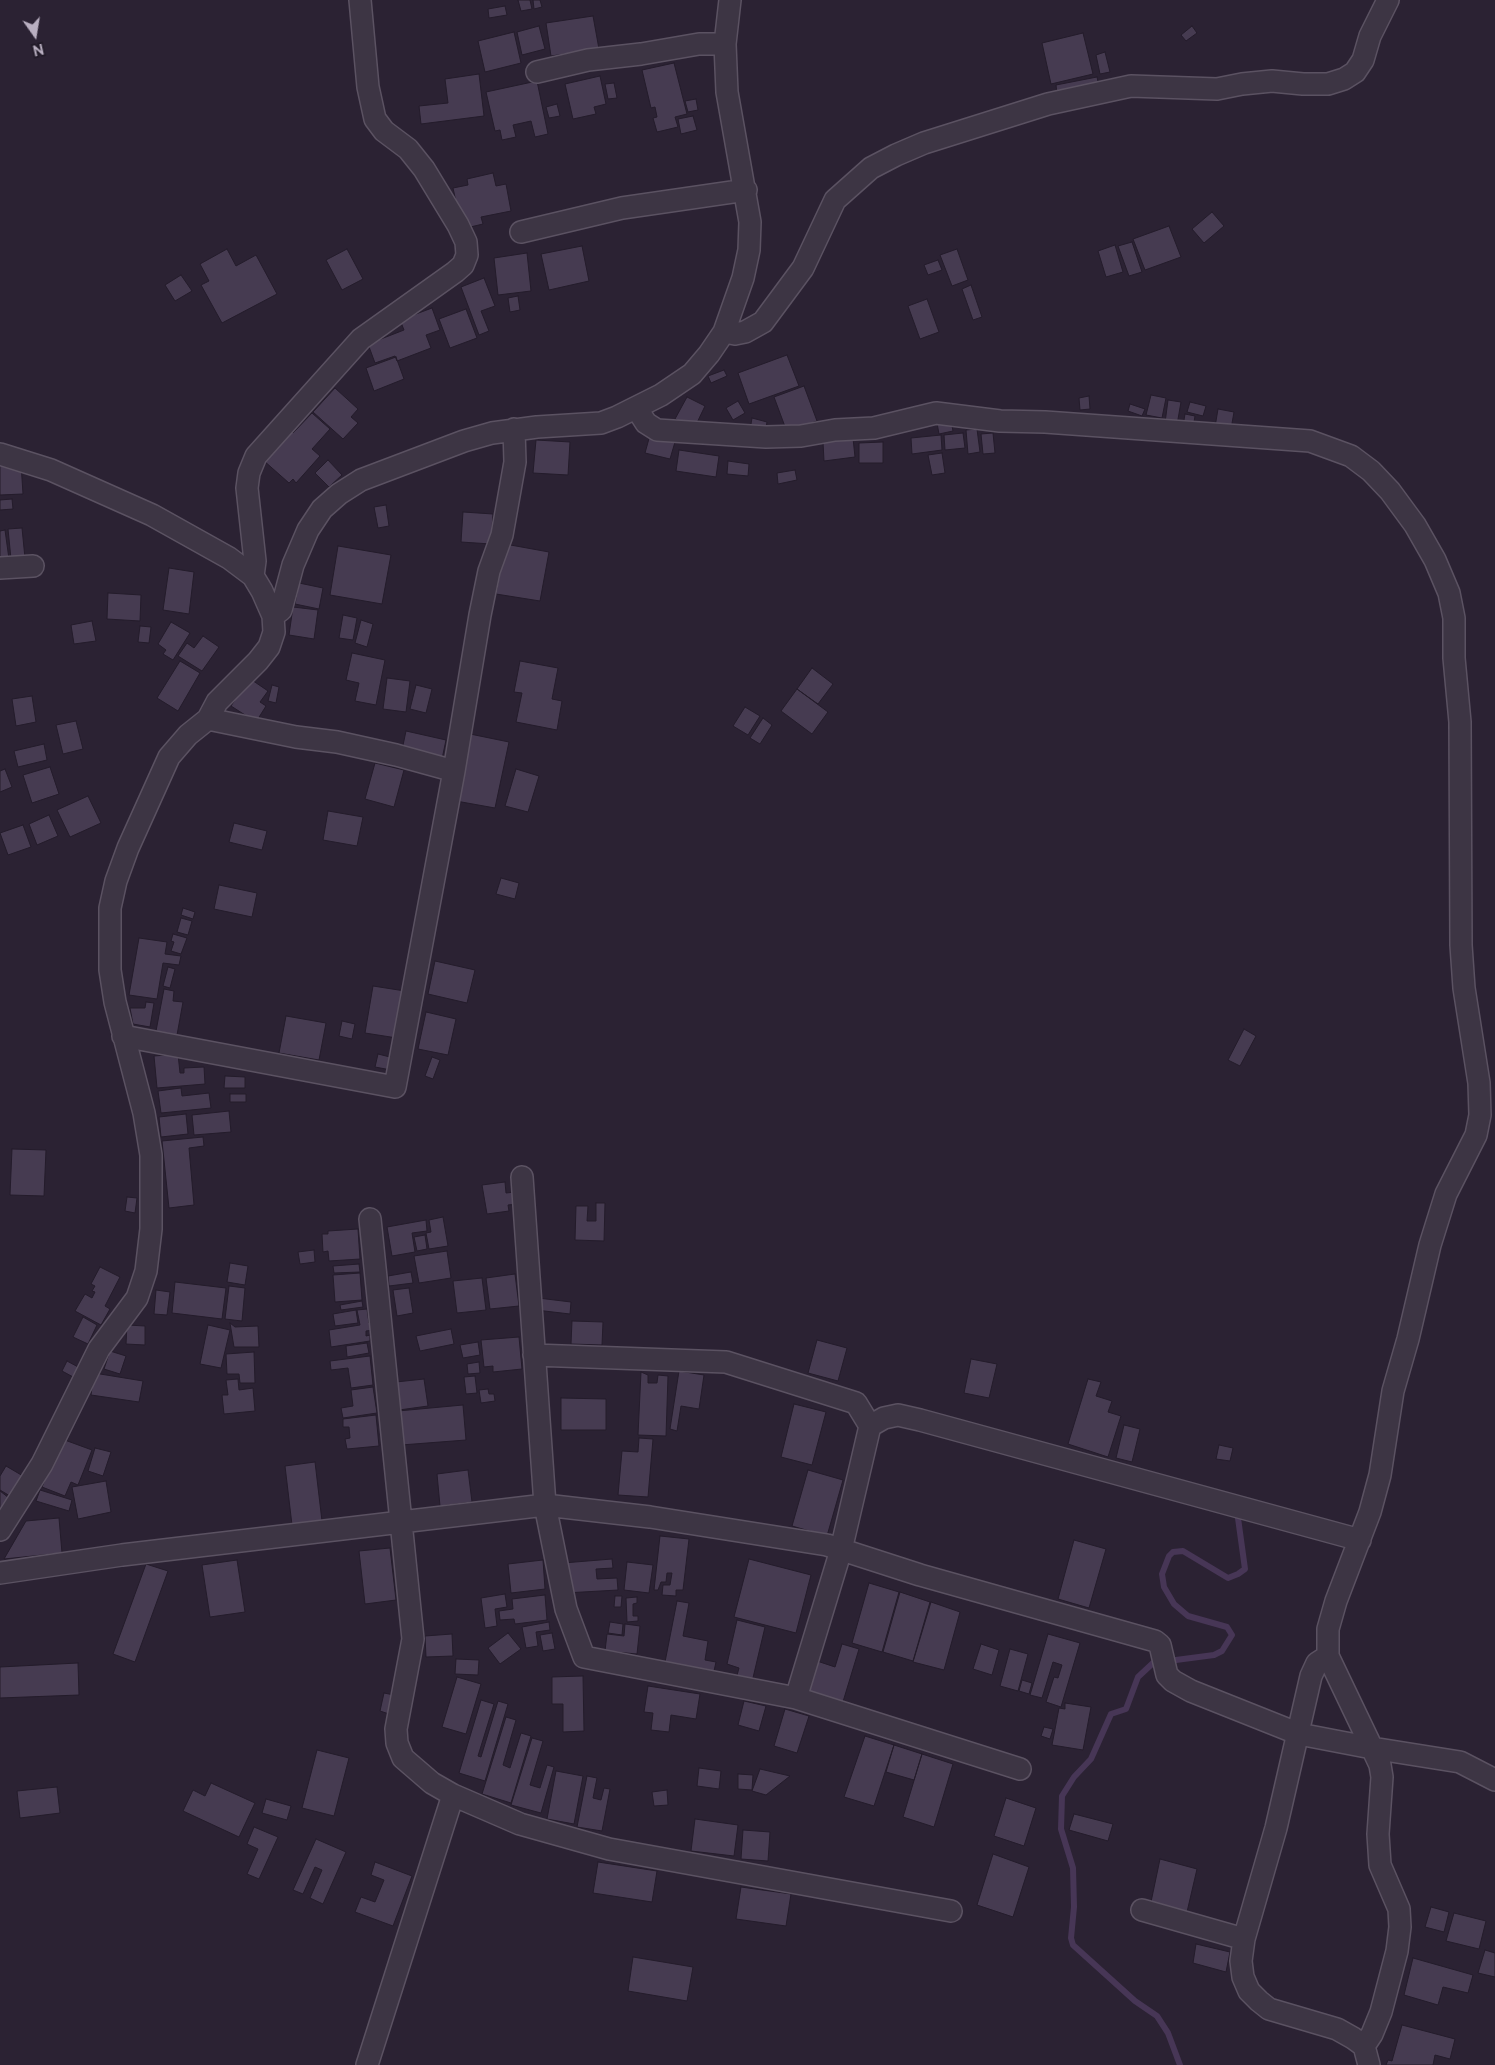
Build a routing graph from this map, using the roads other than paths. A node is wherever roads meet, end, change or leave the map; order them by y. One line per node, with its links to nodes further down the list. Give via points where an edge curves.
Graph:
1 (360, 0): 14 (street, via 368,87 375,119 384,131 408,149 424,169 458,225 466,242 467,255 455,272 361,339 256,456 247,488)
2 (730, 0): 4 (street)
3 (1388, 0): 8 (street, via 1370,36 1363,60 1356,72 1344,79 1328,84 1265,82 1217,90 1131,86 1048,104 896,155 871,168 836,200 803,268 763,322 745,332)
4 (725, 44): 5 (street, via 698,44 588,60); 6 (street, via 727,92)
5 (537, 72)
6 (746, 190): 7 (street, via 622,208); 8 (street, via 749,250 736,304)
7 (521, 232)
8 (724, 332): 9 (street, via 692,374)
9 (637, 409): 10 (street, via 601,423); 26 (street, via 646,423 657,430 766,437 874,428 936,413 1000,421 1310,441 1351,456 1371,471 1415,525 1449,593 1454,618 1460,722 1464,988 1480,1115 1476,1136 1446,1194 1430,1246 1393,1390 1380,1475)
10 (514, 429): 15 (street, via 464,441 390,468 339,494 322,509 308,530 293,565 281,610); 17 (street, via 515,462 502,535 489,571 480,615)
11 (0, 454): 14 (street, via 51,470 152,515 200,540)
12 (33, 566): 13 (street)
13 (0, 568)
14 (253, 576): 15 (street)
15 (273, 616): 16 (street, via 274,632 269,647 217,702)
16 (208, 719): 17 (street, via 337,742); 18 (street, via 169,757 116,881 110,908 110,970)
17 (454, 771): 18 (street, via 395,1088)
18 (123, 1036): 25 (street, via 144,1113 151,1155 151,1229 146,1271 137,1298 99,1350 42,1464)
19 (522, 1177): 21 (street)
20 (370, 1219): 24 (street)
21 (534, 1355): 22 (street, via 726,1362 856,1403); 23 (street)
22 (870, 1426): 26 (street, via 898,1415 920,1420); 27 (street)
23 (545, 1504): 24 (street); 27 (street, via 650,1517 827,1545); 30 (street, via 566,1609 584,1658)
24 (400, 1522): 28 (street); 35 (street, via 413,1639 396,1730 397,1743 403,1758 432,1783)
25 (0, 1530)
26 (1360, 1540): 29 (street, via 1328,1629)
27 (840, 1550): 30 (street); 31 (street, via 1155,1642 1160,1645 1163,1661 1173,1681)
28 (0, 1573)
29 (1328, 1656): 31 (street, via 1316,1663 1311,1676); 32 (street)
30 (796, 1698): 33 (street)
31 (1299, 1734): 32 (street); 38 (street)
32 (1372, 1748): 34 (street, via 1460,1762); 39 (street, via 1382,1777 1378,1834 1380,1865 1399,1909 1400,1927 1397,1952)
33 (1020, 1769)
34 (1495, 1780)
35 (453, 1795): 37 (street, via 520,1824 609,1848); 40 (street)
36 (1142, 1910): 38 (street)
37 (951, 1911)
38 (1244, 1939): 39 (street, via 1243,1977 1249,1991 1259,2001 1269,2009 1337,2029)
39 (1366, 2056)
40 (367, 2065)

